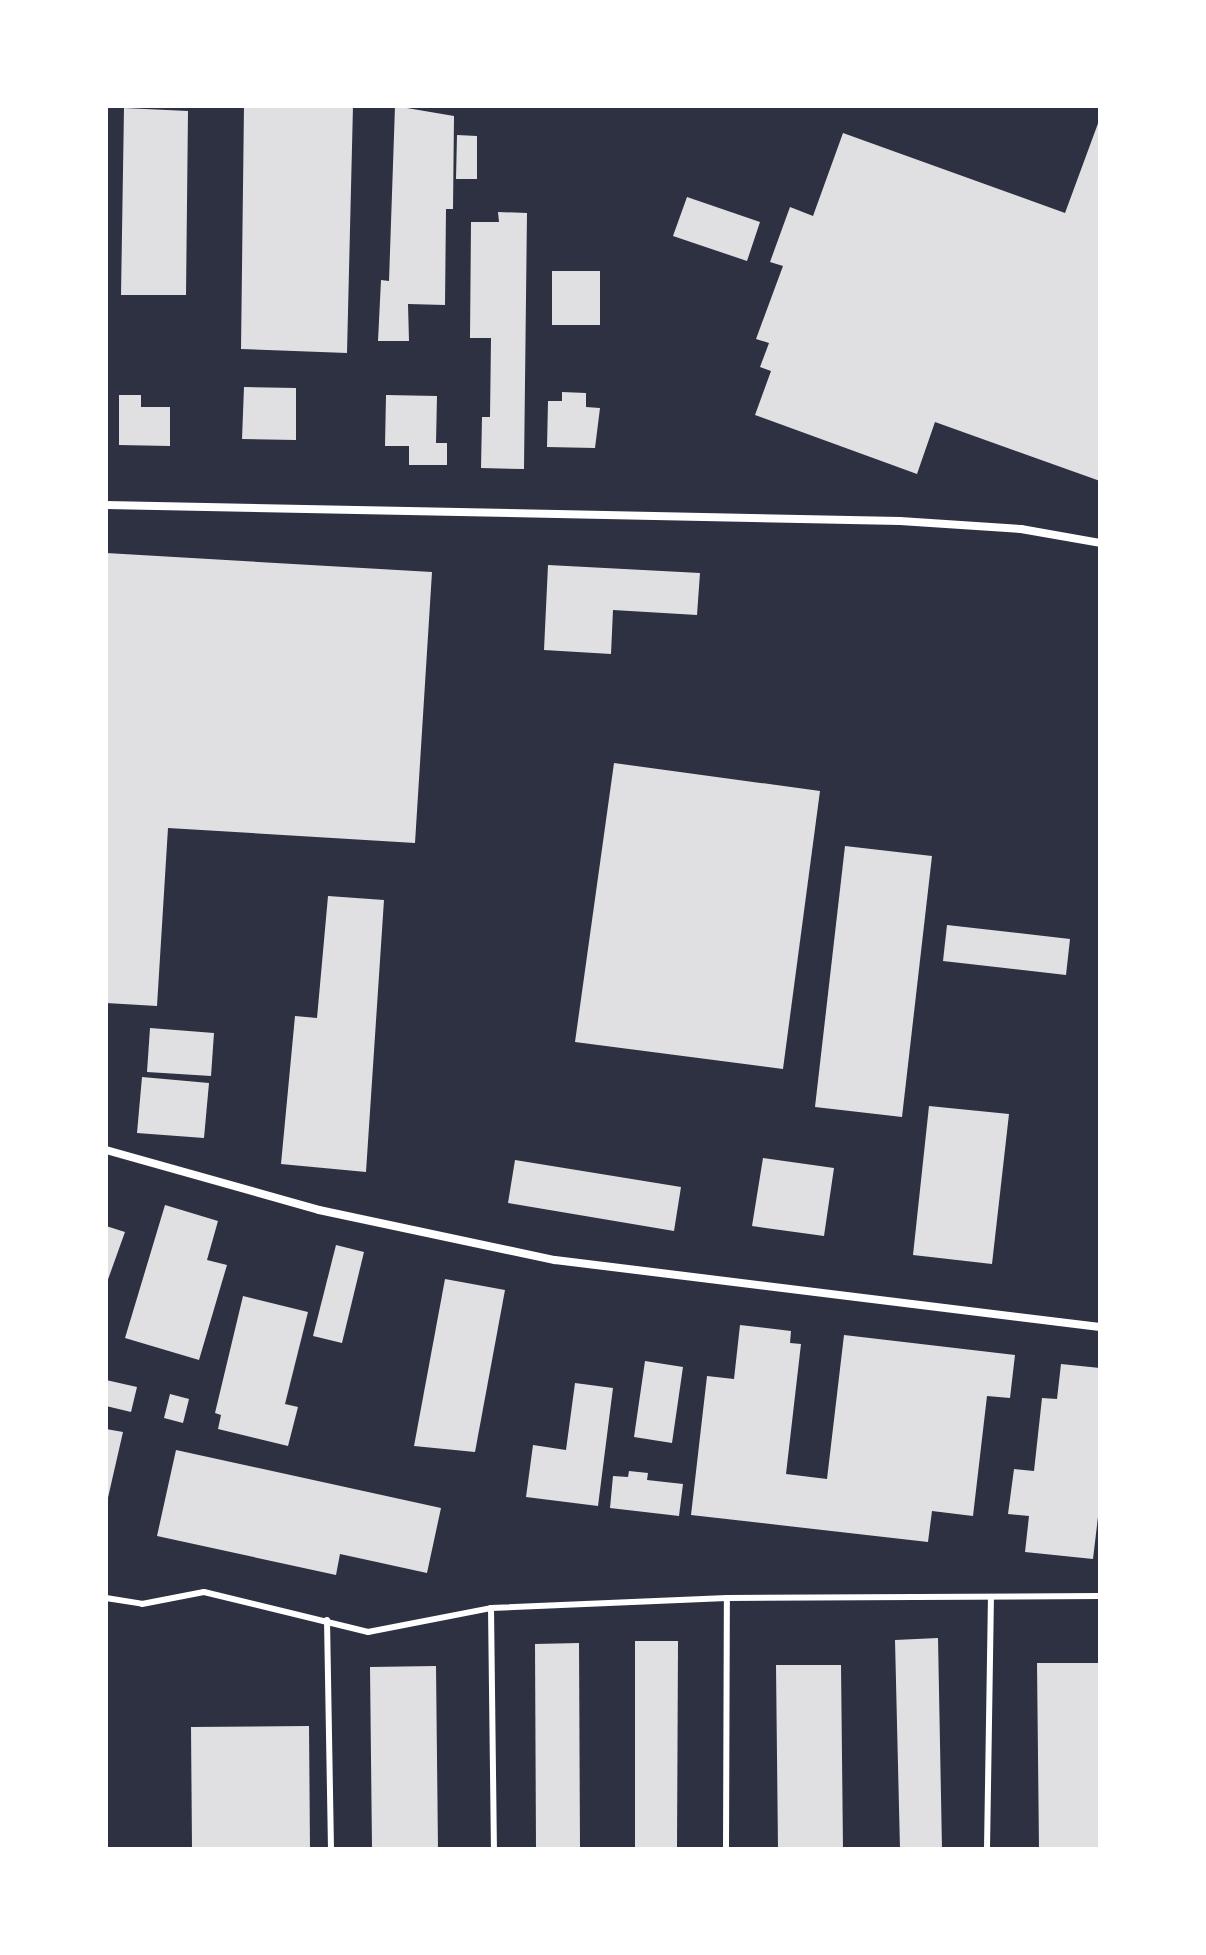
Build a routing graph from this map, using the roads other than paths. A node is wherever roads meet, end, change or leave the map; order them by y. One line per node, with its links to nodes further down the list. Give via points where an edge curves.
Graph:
1 (106, 505): 2 (street, via 900,521 1021,529)
2 (1100, 543)
3 (106, 1150): 4 (street, via 319,1210 555,1260)
4 (1100, 1327)
5 (1100, 1596): 6 (lane)
6 (991, 1597): 8 (lane); 14 (lane)
7 (106, 1598): 10 (lane, via 142,1604 204,1592)
8 (727, 1598): 9 (lane); 13 (lane)
9 (491, 1608): 10 (lane, via 368,1632); 12 (lane)
10 (327, 1620): 11 (lane)
11 (331, 1849)
12 (494, 1849)
13 (726, 1849)
14 (987, 1849)

